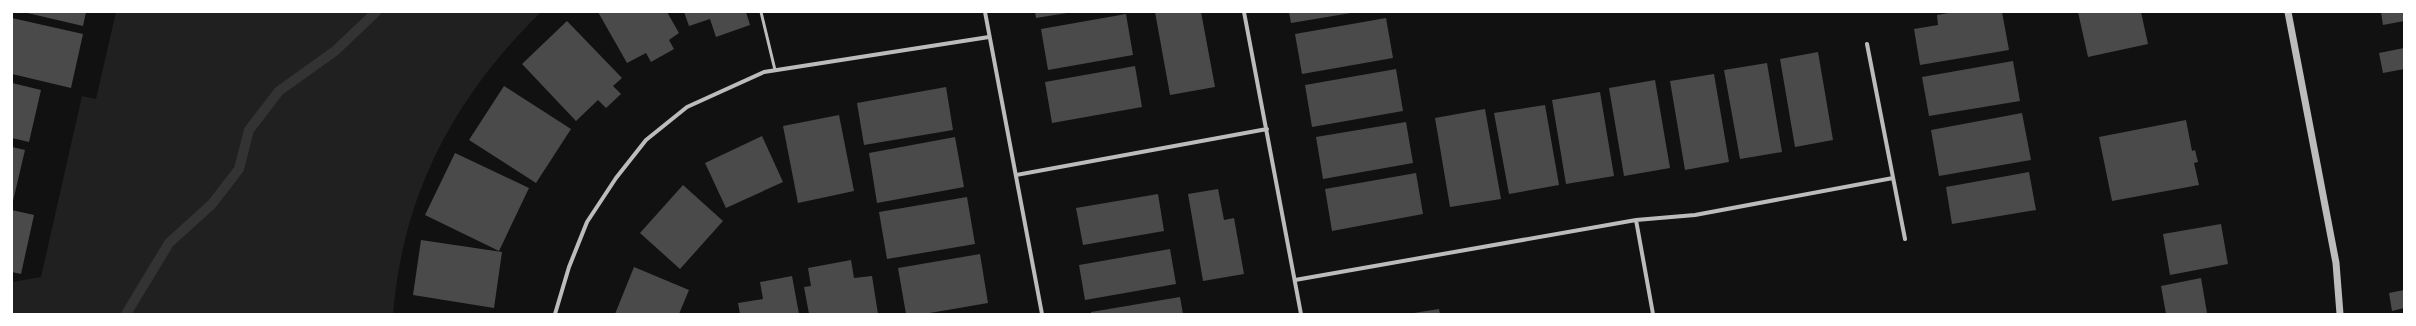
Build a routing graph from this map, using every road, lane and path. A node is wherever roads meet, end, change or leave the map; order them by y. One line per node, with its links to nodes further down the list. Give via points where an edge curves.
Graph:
1 (761, 12): 7 (lane)
2 (985, 12): 5 (street)
3 (1244, 12): 8 (street)
4 (2288, 12): 18 (street, via 2336,263)
5 (989, 37): 7 (street); 9 (street)
6 (1867, 44): 10 (street)
7 (775, 70): 14 (street, via 764,72 687,107 646,140 616,178 587,222 569,267)
8 (1267, 129): 9 (street); 13 (street)
9 (1016, 176): 15 (street)
10 (1893, 178): 11 (street, via 1695,215); 12 (street)
11 (1636, 220): 13 (street); 17 (street)
12 (1905, 239)
13 (1295, 280): 16 (street)
14 (555, 314)
15 (1042, 314)
16 (1301, 314)
17 (1653, 314)
18 (2340, 314)

